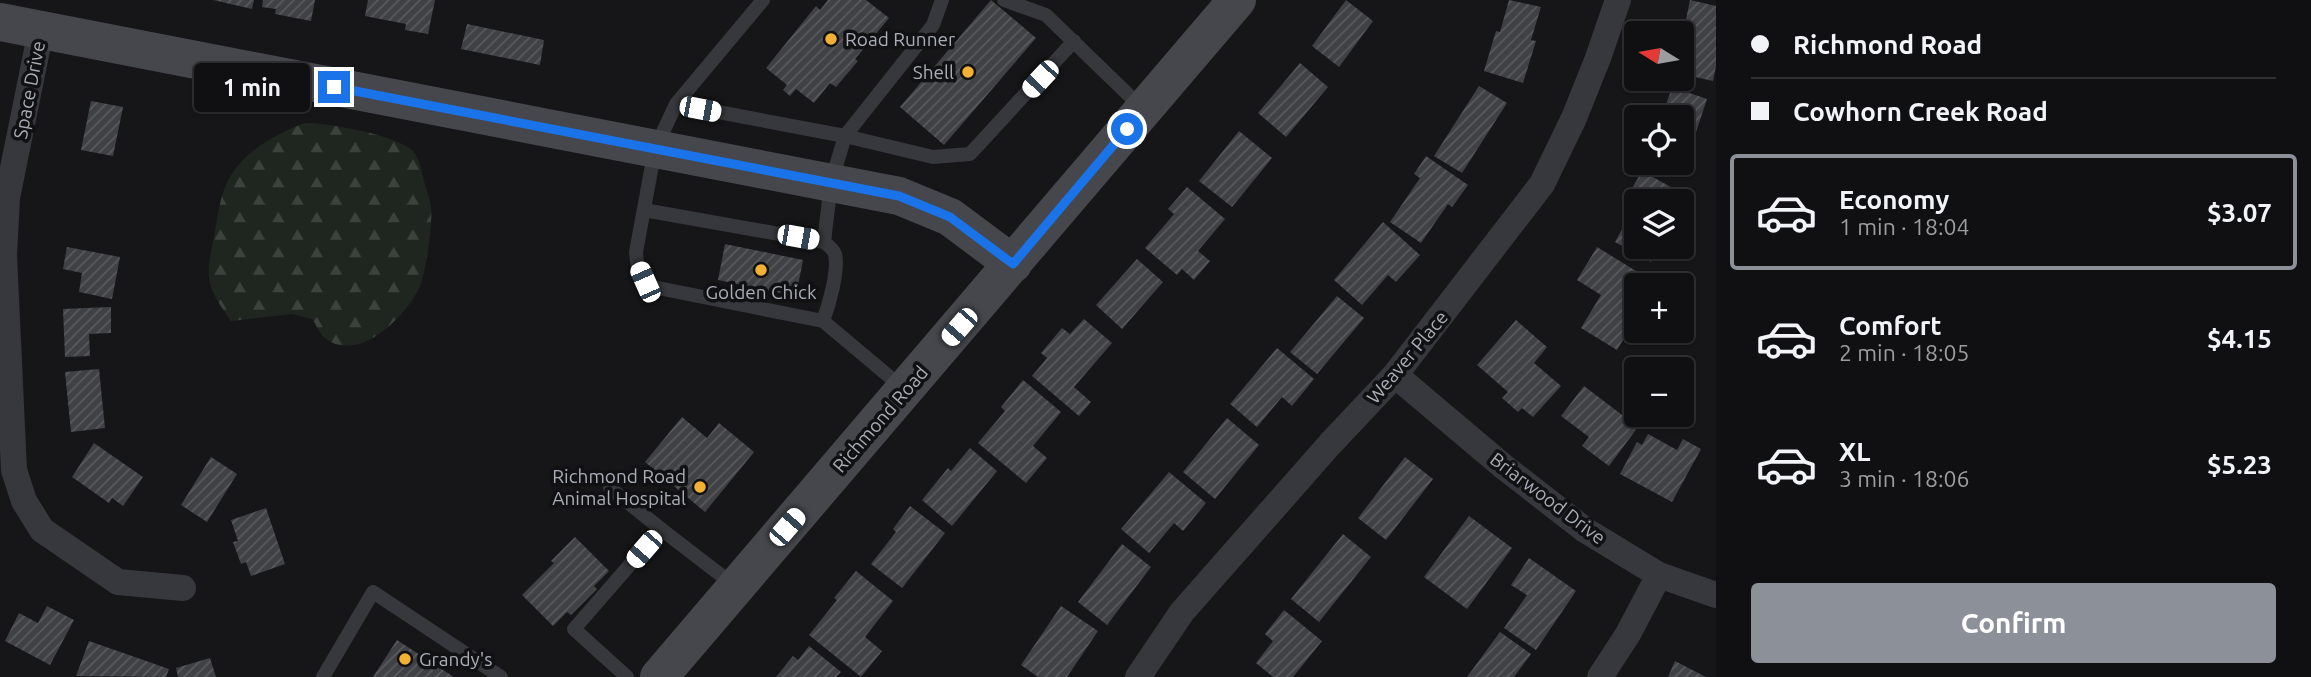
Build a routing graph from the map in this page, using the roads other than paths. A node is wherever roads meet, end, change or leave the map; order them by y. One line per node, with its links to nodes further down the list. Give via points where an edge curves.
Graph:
1 (763, 0): 9 (lane)
2 (942, 0): 11 (lane, via 933,25)
3 (1004, 0): 8 (lane, via 1046,15)
4 (1237, 0): 10 (street, Richmond Road)
5 (1618, 0): 18 (street, Weaver Place, via 1579,106 1542,184)
6 (0, 22): 7 (street)
7 (41, 30): 12 (street); 24 (street, Space Drive, via 8,198 4,255 14,470 23,501 42,530 118,582)
8 (1074, 41): 10 (lane); 11 (lane, via 970,154 933,157)
9 (676, 104): 11 (lane); 12 (lane)
10 (1143, 110): 16 (street, Richmond Road)
11 (845, 136): 13 (lane)
12 (655, 149): 13 (street); 14 (lane)
13 (831, 183): 15 (lane); 16 (street, via 899,196 950,217)
14 (644, 210): 15 (lane); 17 (lane, via 637,266 653,287)
15 (824, 242): 17 (lane, via 835,255)
16 (1013, 264): 19 (street, Richmond Road)
17 (823, 321): 19 (lane)
18 (1395, 375): 22 (street, Briarwood Drive, via 1585,530); 30 (street, Weaver Place, via 1182,611)
19 (905, 389): 23 (street, Richmond Road)
20 (610, 488): 21 (lane)
21 (661, 529): 23 (lane); 28 (lane, via 574,629)
22 (1659, 575): 25 (street, Briarwood Drive); 31 (street)
23 (736, 587): 29 (street, Richmond Road)
24 (183, 588)
25 (1716, 595)
26 (323, 677): 27 (lane, via 373,592)
27 (501, 677)
28 (627, 677)
29 (659, 677)
30 (1138, 677)
31 (1600, 677)

